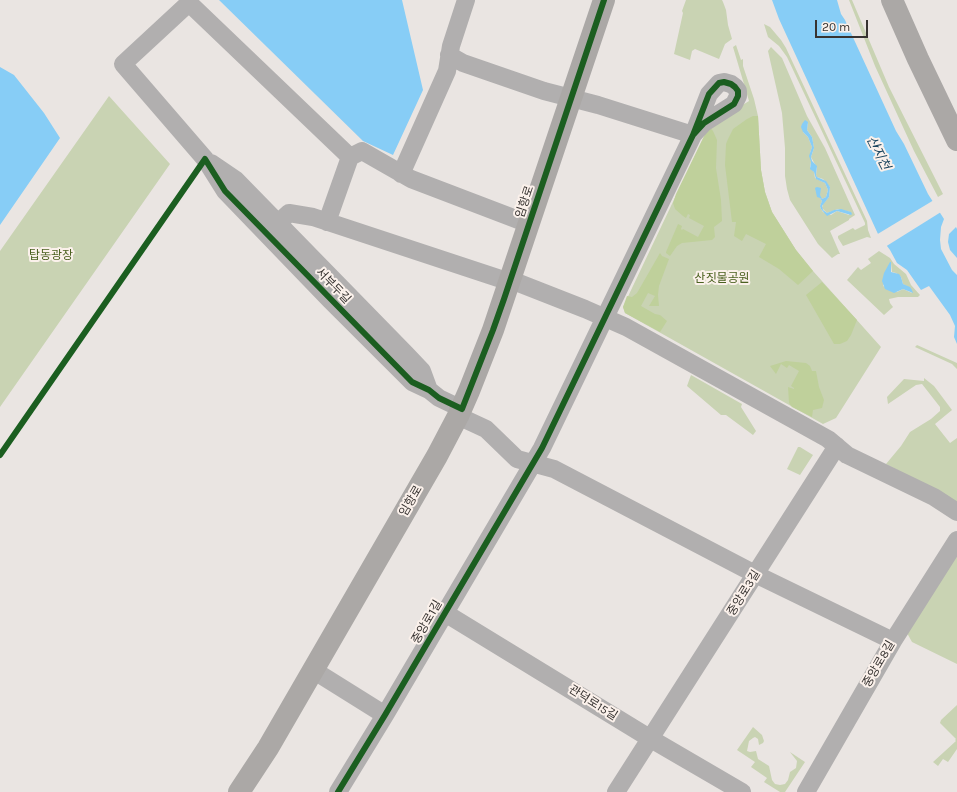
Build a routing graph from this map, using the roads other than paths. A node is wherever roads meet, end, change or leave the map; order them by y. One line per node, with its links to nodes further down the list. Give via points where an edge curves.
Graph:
1 (466, 0): 4 (street)
2 (604, 0): 5 (main road, 임항로)
3 (892, 0): 6 (main road)
4 (449, 56): 5 (street, via 544,91); 9 (street, via 447,71)
5 (571, 98): 12 (main road, 임항로); 14 (street, 중앙로1길, via 693,135)
6 (957, 140)
7 (350, 157): 8 (street, 서부두길, via 189,3 123,64); 9 (street, via 362,151); 10 (street)
8 (205, 160): 11 (street, 서부두길, via 236,180); 15 (street, 서부두길, via 225,191 277,245 412,382)
9 (401, 174): 12 (street)
10 (327, 222): 11 (street, via 289,212); 13 (street)
11 (278, 223): 15 (street, 서부두길, via 422,371)
12 (529, 224): 13 (main road, 임항로)
13 (510, 281): 14 (street); 16 (main road, 임항로)
14 (605, 318): 17 (street, via 727,382); 18 (street, 중앙로1길)
15 (429, 390): 16 (street, 서부두길)
16 (460, 413): 18 (street, 서부두길, via 486,429 517,459); 24 (main road, 임항로)
17 (837, 446): 19 (street, via 847,455 934,497); 21 (street, 중앙로3길)
18 (534, 463): 21 (street, 서부두길, via 554,469); 22 (street, 중앙로1길)
19 (957, 512)
20 (957, 540): 23 (street, 중앙로8길)
21 (756, 574): 23 (street, 서부두길); 26 (street, 중앙로3길)
22 (445, 613): 25 (street, 중앙로1길); 26 (street, 관덕로15길)
23 (893, 640): 31 (street, 중앙로8길)
24 (313, 670): 25 (street); 27 (main road, 임항로)
25 (386, 715): 28 (street, 중앙로1길)
26 (651, 739): 29 (street, 중앙로3길); 30 (street, 관덕로15길)
27 (239, 792)
28 (338, 792)
29 (616, 792)
30 (742, 792)
31 (806, 792)

